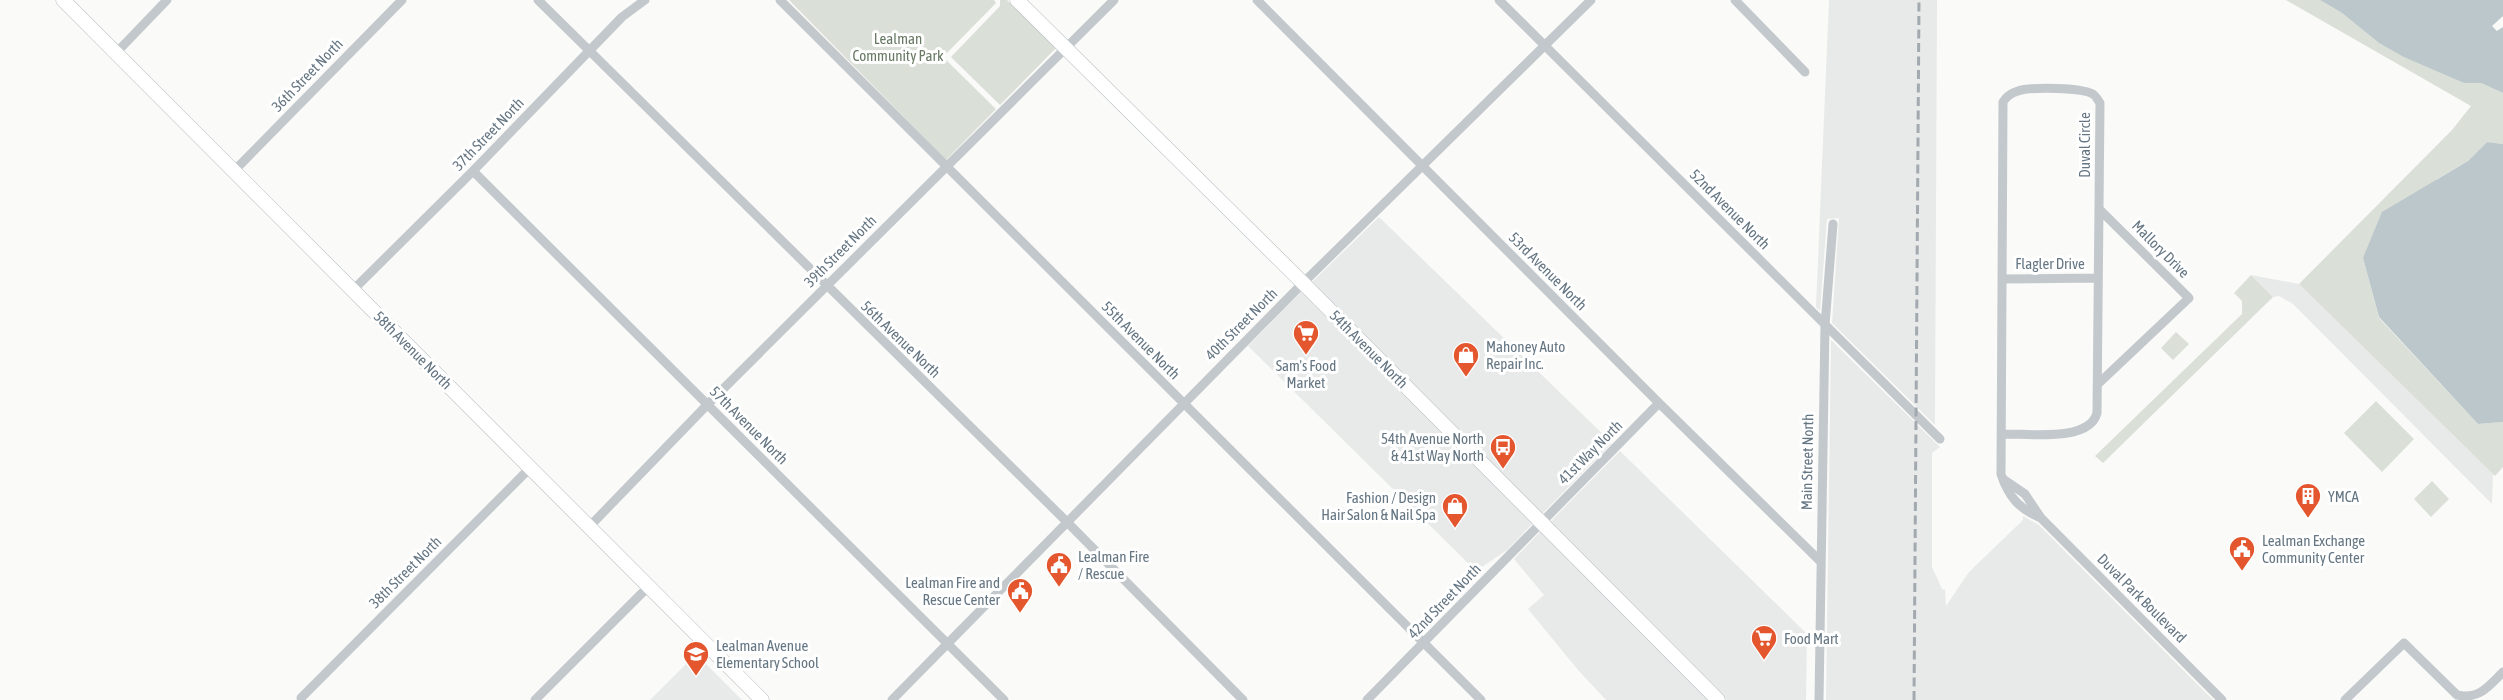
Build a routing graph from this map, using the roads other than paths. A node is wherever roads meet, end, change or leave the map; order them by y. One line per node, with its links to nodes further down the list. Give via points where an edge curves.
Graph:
1 (63, 0): 16 (street, 58th Avenue North)
2 (167, 0): 16 (street)
3 (402, 0): 20 (street, 36th Street North)
4 (538, 0): 15 (street, 56th Avenue North)
5 (645, 0): 15 (street, 37th Street North)
6 (780, 0): 18 (street, 55th Avenue North)
7 (1017, 0): 14 (street, 54th Avenue North)
8 (1114, 0): 14 (street, 39th Street North)
9 (1257, 0): 19 (street, 53rd Avenue North)
10 (1498, 0): 13 (street, 52nd Avenue North)
11 (1591, 0): 13 (street, 40th Street North)
12 (1735, 0): 17 (street)
13 (1545, 46): 19 (street, 40th Street North); 29 (street, 52nd Avenue North)
14 (1065, 48): 18 (street, 39th Street North); 26 (street, 54th Avenue North)
15 (589, 51): 21 (street, 37th Street North); 27 (street, 56th Avenue North)
16 (116, 53): 20 (street, 58th Avenue North)
17 (1805, 72)
18 (946, 167): 27 (street, 39th Street North); 31 (street, 55th Avenue North)
19 (1423, 167): 26 (street, 40th Street North); 32 (street, 53rd Avenue North)
20 (234, 171): 28 (street, 58th Avenue North)
21 (473, 171): 28 (street, 37th Street North); 33 (street, 57th Avenue North)
22 (2099, 208): 24 (street, Duval Circle); 25 (street, Duval Circle, via 2100,103 2095,95 2078,90 2020,90 2008,96 2003,106); 30 (street, Mallory Drive, via 2188,298)
23 (1833, 224): 29 (street, Main Street North)
24 (2098, 278): 25 (street, Flagler Drive); 30 (street, Duval Circle)
25 (2002, 279): 34 (street, Duval Circle)
26 (1303, 283): 31 (street, 40th Street North); 39 (street, 54th Avenue North)
27 (826, 286): 33 (street, 39th Street North); 38 (street, 56th Avenue North)
28 (353, 290): 36 (street, 58th Avenue North)
29 (1825, 326): 35 (street, 52nd Avenue North); 41 (street, Main Street North)
30 (2098, 384): 34 (street, Duval Circle, via 2096,420 2081,431)
31 (1183, 403): 38 (street, 40th Street North); 44 (street, 55th Avenue North)
32 (1659, 404): 39 (street, 41st Way North); 41 (street, 53rd Avenue North)
33 (707, 405): 40 (street, 39th Street North); 43 (street, 57th Avenue North)
34 (2001, 434): 37 (street, Duval Circle)
35 (1940, 439)
36 (531, 467): 40 (street, 58th Avenue North); 46 (street, 38th Street North)
37 (2002, 477): 56 (street, Duval Park Boulevard, via 2018,504 2040,518)
38 (1066, 521): 43 (street, 40th Street North); 51 (street, 56th Avenue North)
39 (1542, 522): 44 (street, 42nd Street North); 54 (street, 54th Avenue North)
40 (590, 526): 42 (street, 58th Avenue North)
41 (1820, 561): 55 (street, Main Street North)
42 (649, 586): 47 (street); 48 (street, 58th Avenue North)
43 (948, 643): 49 (street, 40th Street North); 50 (street, 57th Avenue North)
44 (1423, 643): 52 (street, 42nd Street North); 53 (street, 55th Avenue North)
45 (2503, 672): 57 (street, via 2479,697 2467,700 2457,695 2404,643)
46 (301, 698)
47 (535, 700)
48 (762, 700)
49 (892, 700)
50 (1005, 700)
51 (1243, 700)
52 (1367, 700)
53 (1480, 700)
54 (1718, 700)
55 (1820, 700)
56 (2222, 700)
57 (2345, 700)

